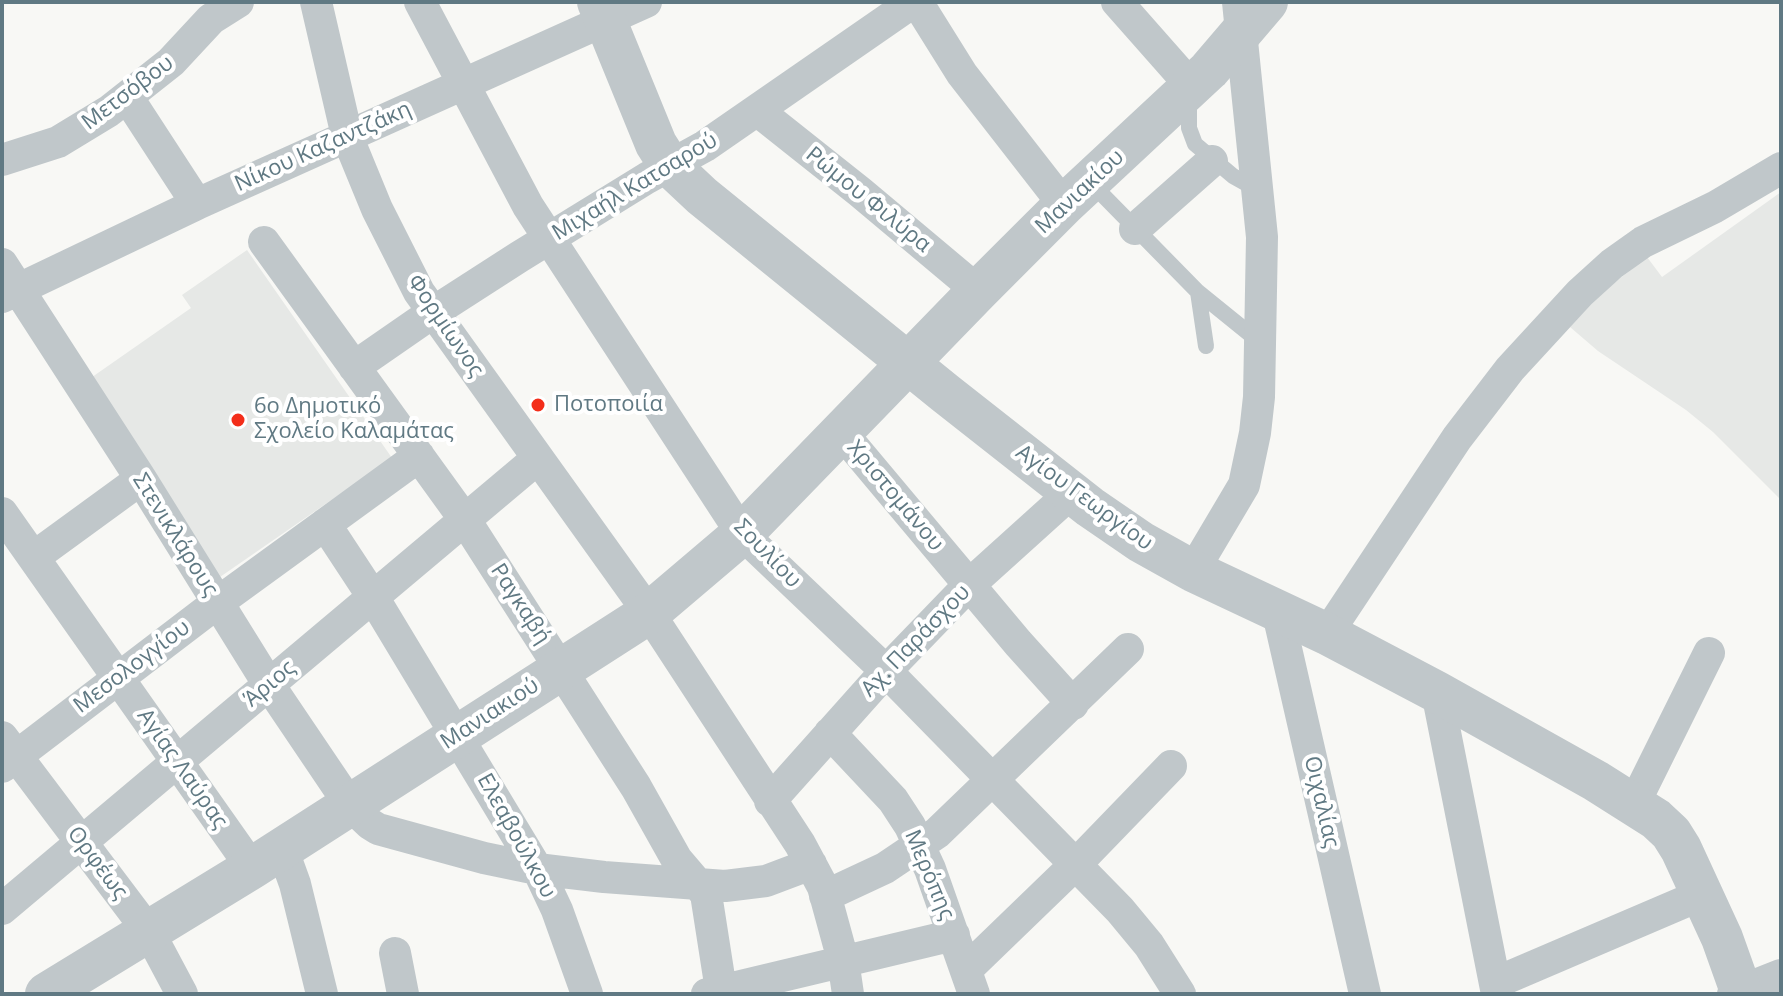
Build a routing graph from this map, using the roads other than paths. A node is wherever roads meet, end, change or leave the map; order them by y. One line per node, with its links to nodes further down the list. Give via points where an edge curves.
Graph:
1 (238, 2): 11 (street, Μετσόβου, via 211,19)
2 (316, 2): 13 (street, Φορμίωνος)
3 (420, 2): 9 (street, Σουλίου)
4 (646, 2): 7 (street, Νίκου Καζαντζάκη)
5 (915, 2): 12 (street, Μιχαήλ Κατσαρού); 19 (street, via 962,74)
6 (1117, 2): 10 (street)
7 (601, 11): 9 (street, Νίκου Καζαντζάκη); 16 (street, Αγίου Γεωργίου, via 644,119)
8 (1249, 11): 10 (street, Μανιακίου, via 1221,56); 18 (street)
9 (464, 83): 13 (street, Νίκου Καζαντζάκη); 22 (street, Σουλίου)
10 (1190, 89): 15 (lane, via 1191,138); 19 (street, Μανιακίου)
11 (128, 98): 14 (street, Μετσόβου, via 58,142); 20 (street)
12 (758, 111): 16 (street, Μιχαήλ Κατσαρού); 25 (street, Ρώμου Φιλύρα)
13 (347, 136): 20 (street, Νίκου Καζαντζάκη); 27 (street, Φορμίωνος, via 390,236)
14 (2, 160)
15 (1212, 161): 18 (lane); 21 (street)
16 (670, 166): 22 (street, Μιχαήλ Κατσαρού); 36 (street, Αγίου Γεωργίου)
17 (1781, 168): 48 (street, via 1633,248 1580,293 1510,369 1457,438)
18 (1259, 190): 28 (street)
19 (1077, 194): 21 (lane); 25 (street, Μανιακίου)
20 (197, 204): 24 (street, Νίκου Καζαντζάκη)
21 (1135, 229): 26 (lane)
22 (549, 239): 27 (street, Μιχαήλ Κατσαρού); 40 (street, Σουλίου)
23 (264, 242): 30 (street, Ραγκαβή)
24 (7, 283): 35 (street, Στενικλάρους)
25 (978, 291): 31 (street, Μανιακίου)
26 (1198, 292): 28 (lane); 29 (lane)
27 (432, 313): 30 (street, Μιχαήλ Κατσαρού); 34 (street, Φορμίωνος)
28 (1262, 344): 42 (street, via 1255,433 1244,485)
29 (1206, 346)
30 (354, 367): 33 (street, Ραγκαβή)
31 (890, 381): 32 (street, Μανιακιού)
32 (842, 433): 40 (street, Μανιακιού); 43 (street, Χριστομάνου)
33 (419, 456): 38 (street, Ραγκαβή); 39 (street, Μεσολογγίου)
34 (537, 459): 38 (street, Άριος); 47 (street, Φορμίωνος)
35 (141, 479): 41 (street); 45 (street, Στενικλάρους)
36 (1072, 492): 42 (street, Αγίου Γεωργίου, via 1141,542); 43 (street, Αχ. Παράσχου)
37 (2, 513): 41 (street, Αγίας Λαύρας)
38 (465, 520): 44 (street, Άριος); 51 (street, Ραγκαβή)
39 (325, 524): 44 (street, Ελεαβούλκου); 45 (street, Μεσολογγίου)
40 (742, 534): 47 (street, Μανιακιού); 52 (street, Σουλίου)
41 (34, 557): 53 (street, Αγίας Λαύρας)
42 (1193, 571): 46 (street, Αγίου Γεωργίου)
43 (969, 585): 52 (street, Αχ. Παράσχου); 56 (street, Χριστομάνου)
44 (373, 597): 54 (street, Άριος); 58 (street, Ελεαβούλκου)
45 (217, 603): 53 (street, Μεσολογγίου); 54 (street, Στενικλάρους)
46 (1277, 609): 48 (street, Αγίου Γεωργίου); 92 (street, Οιχαλίας)
47 (649, 613): 51 (street, Μανιακιού); 63 (street, Φορμίωνος)
48 (1327, 634): 55 (street, Αγίου Γεωργίου)
49 (1128, 649): 56 (street)
50 (1709, 653): 64 (street)
51 (561, 668): 58 (street, Μανιακιού); 72 (street, Ραγκαβή, via 677,860)
52 (886, 671): 57 (street, Αχ. Παράσχου); 62 (street, Σουλίου)
53 (118, 677): 59 (street, Μεσολογγίου); 60 (street, Αγίας Λαύρας)
54 (269, 685): 60 (street, Άριος); 65 (street, Στενικλάρους)
55 (1437, 692): 64 (street, Αγίου Γεωργίου); 82 (street)
56 (1073, 704): 62 (street)
57 (830, 733): 63 (street, Αχ. Παράσχου); 67 (street, Μερόπης, via 893,800)
58 (457, 735): 65 (street, Μανιακιού); 71 (street, Ελεαβούλκου)
59 (7, 753): 66 (street, Ορφέως)
60 (178, 762): 66 (street, Άριος); 68 (street, Αγίας Λαύρας)
61 (1171, 766): 70 (street)
62 (995, 781): 67 (street); 70 (street, Σουλίου)
63 (770, 801): 69 (street, Φορμίωνος)
64 (1634, 804): 73 (street, Αγίου Γεωργίου, via 1676,840)
65 (350, 805): 68 (street, Μανιακιού); 71 (street, Στενικλάρους, via 378,829)
66 (81, 843): 75 (street, Άριος); 76 (street, Ορφέως)
67 (921, 846): 74 (street); 77 (street, Μερόπης)
68 (267, 858): 76 (street, Μανιακιού); 87 (street, Αγίας Λαύρας, via 295,884)
69 (811, 864): 72 (street, Στενικλάρους, via 766,881); 74 (street, Φορμίωνος)
70 (1075, 864): 81 (street); 91 (street, Σουλίου, via 1141,935)
71 (537, 869): 72 (street, Στενικλάρους); 89 (street, Ελεαβούλκου)
72 (701, 886): 83 (street, Ραγκαβή, via 709,902)
73 (1703, 894): 82 (street); 84 (street, Αγίου Γεωργίου)
74 (825, 896): 79 (street, Φορμίωνος)
75 (2, 909)
76 (149, 932): 85 (street, Μανιακιού); 86 (street, Ορφέως)
77 (954, 935): 79 (street); 81 (street, Μερόπης)
78 (395, 953): 88 (street)
79 (843, 960): 83 (street); 90 (street, Φορμίωνος)
80 (1781, 975): 84 (street)
81 (970, 982)
82 (1496, 989)
83 (714, 992)
84 (1739, 993)
85 (46, 994)
86 (182, 994)
87 (322, 994)
88 (403, 994)
89 (587, 994)
90 (848, 994)
91 (1180, 994)
92 (1365, 994)

